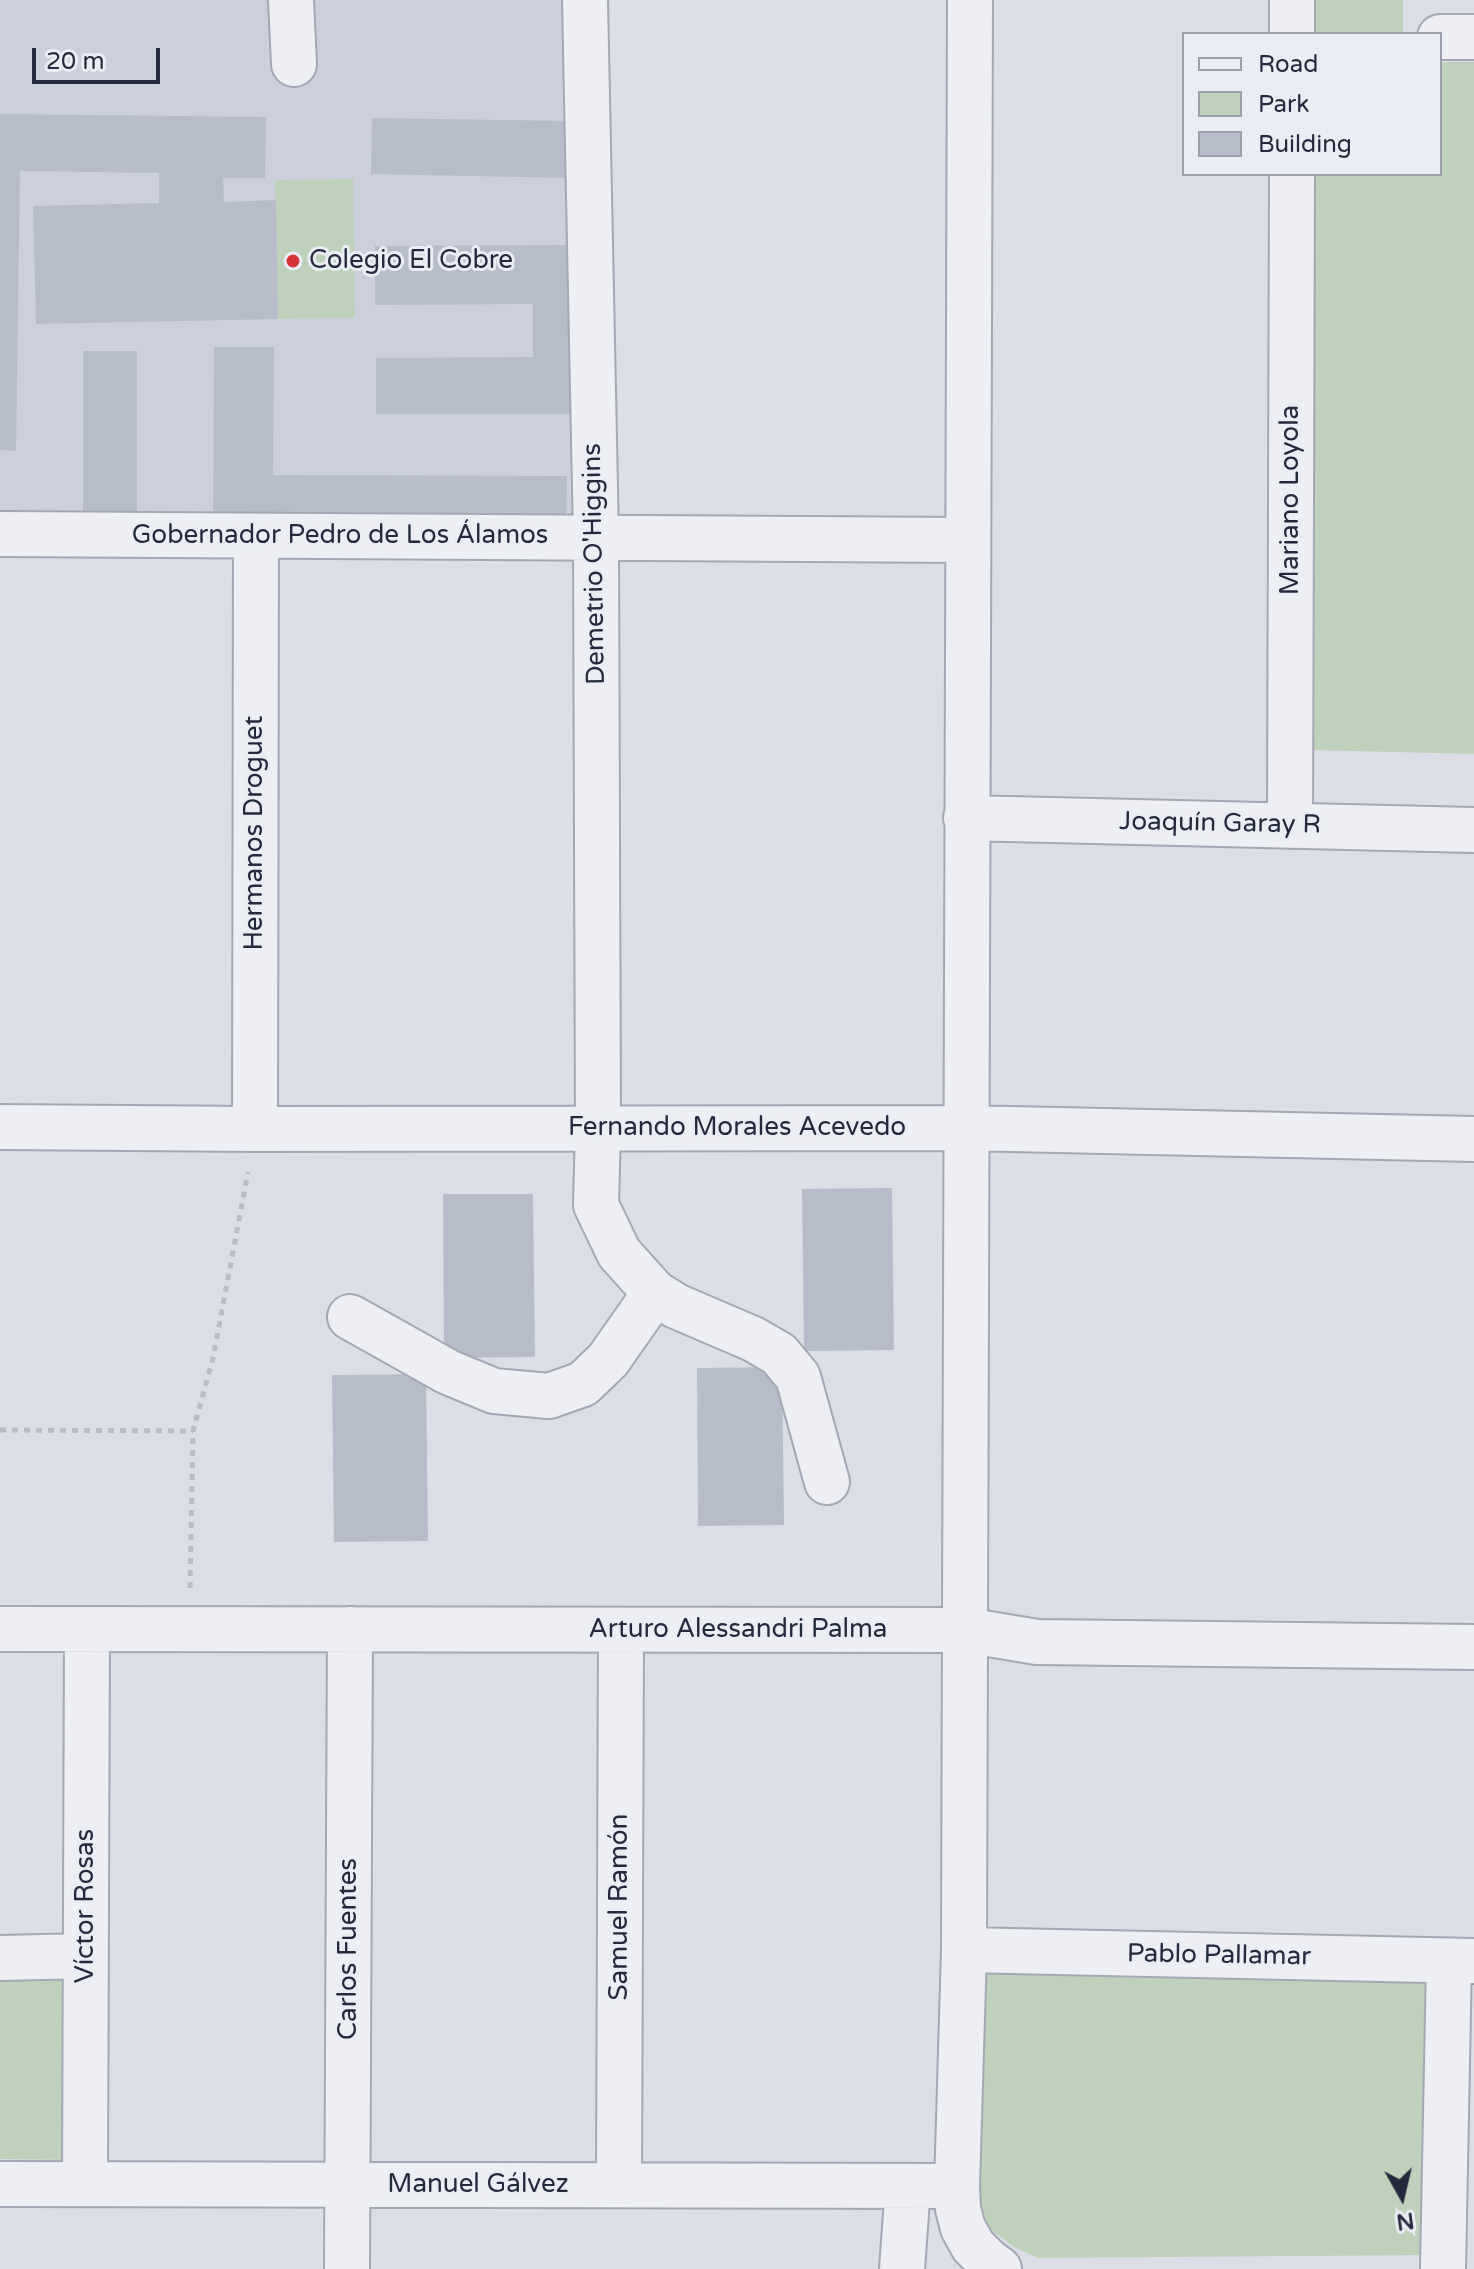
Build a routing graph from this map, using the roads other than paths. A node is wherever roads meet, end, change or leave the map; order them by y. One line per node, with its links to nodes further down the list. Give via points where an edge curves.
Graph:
1 (291, 0): 8 (street)
2 (585, 0): 12 (street, Demetrio O'Higgins)
3 (970, 0): 13 (street)
4 (1292, 0): 5 (street)
5 (1292, 32)
6 (1442, 37): 7 (street)
7 (1474, 37)
8 (294, 64)
9 (1292, 176): 15 (street, Mariano Loyola)
10 (0, 534): 11 (street, Gobernador Pedro de Los Álamos)
11 (256, 536): 12 (street, Gobernador Pedro de Los Álamos); 19 (street, Hermanos Droguet)
12 (596, 537): 13 (street, Gobernador Pedro de Los Álamos); 20 (street, Demetrio O'Higgins)
13 (967, 540): 14 (street)
14 (966, 818): 15 (street, Joaquín Garay R); 18 (street)
15 (1290, 826): 16 (street, Joaquín Garay R)
16 (1474, 830)
17 (0, 1127): 19 (street, Fernando Morales Acevedo)
18 (965, 1128): 20 (street, Fernando Morales Acevedo); 21 (street, Fernando Morales Acevedo); 29 (street)
19 (255, 1129): 20 (street, Fernando Morales Acevedo)
20 (598, 1129): 22 (street, Demetrio O'Higgins, via 596,1205 619,1253)
21 (1474, 1139)
22 (655, 1293): 23 (street, via 608,1360 583,1384 549,1396 494,1391 448,1372); 24 (street, Demetrio O'Higgins, via 779,1354 798,1377)
23 (350, 1317)
24 (827, 1482)
25 (0, 1629): 26 (street, Arturo Alessandri Palma)
26 (87, 1629): 27 (street, Arturo Alessandri Palma); 32 (street, Víctor Rosas)
27 (350, 1629): 28 (street, Arturo Alessandri Palma); 37 (street, Carlos Fuentes)
28 (621, 1630): 29 (street, Arturo Alessandri Palma); 38 (street, Samuel Ramón)
29 (965, 1630): 30 (street, Arturo Alessandri Palma, via 1037,1642); 31 (street)
30 (1474, 1647)
31 (964, 1950): 34 (street, Pablo Pallamar); 40 (street)
32 (86, 1956): 33 (street); 36 (street, Víctor Rosas)
33 (0, 1958)
34 (1461, 1961): 44 (street)
35 (0, 2184): 36 (street, Manuel Gálvez)
36 (85, 2184): 37 (street, Manuel Gálvez)
37 (348, 2185): 38 (street, Manuel Gálvez); 41 (street, Carlos Fuentes)
38 (619, 2185): 39 (street, Manuel Gálvez)
39 (908, 2186): 40 (street, Manuel Gálvez); 42 (street)
40 (957, 2186): 43 (street, via 963,2228 973,2246)
41 (347, 2269)
42 (902, 2269)
43 (999, 2269)
44 (1443, 2269)

